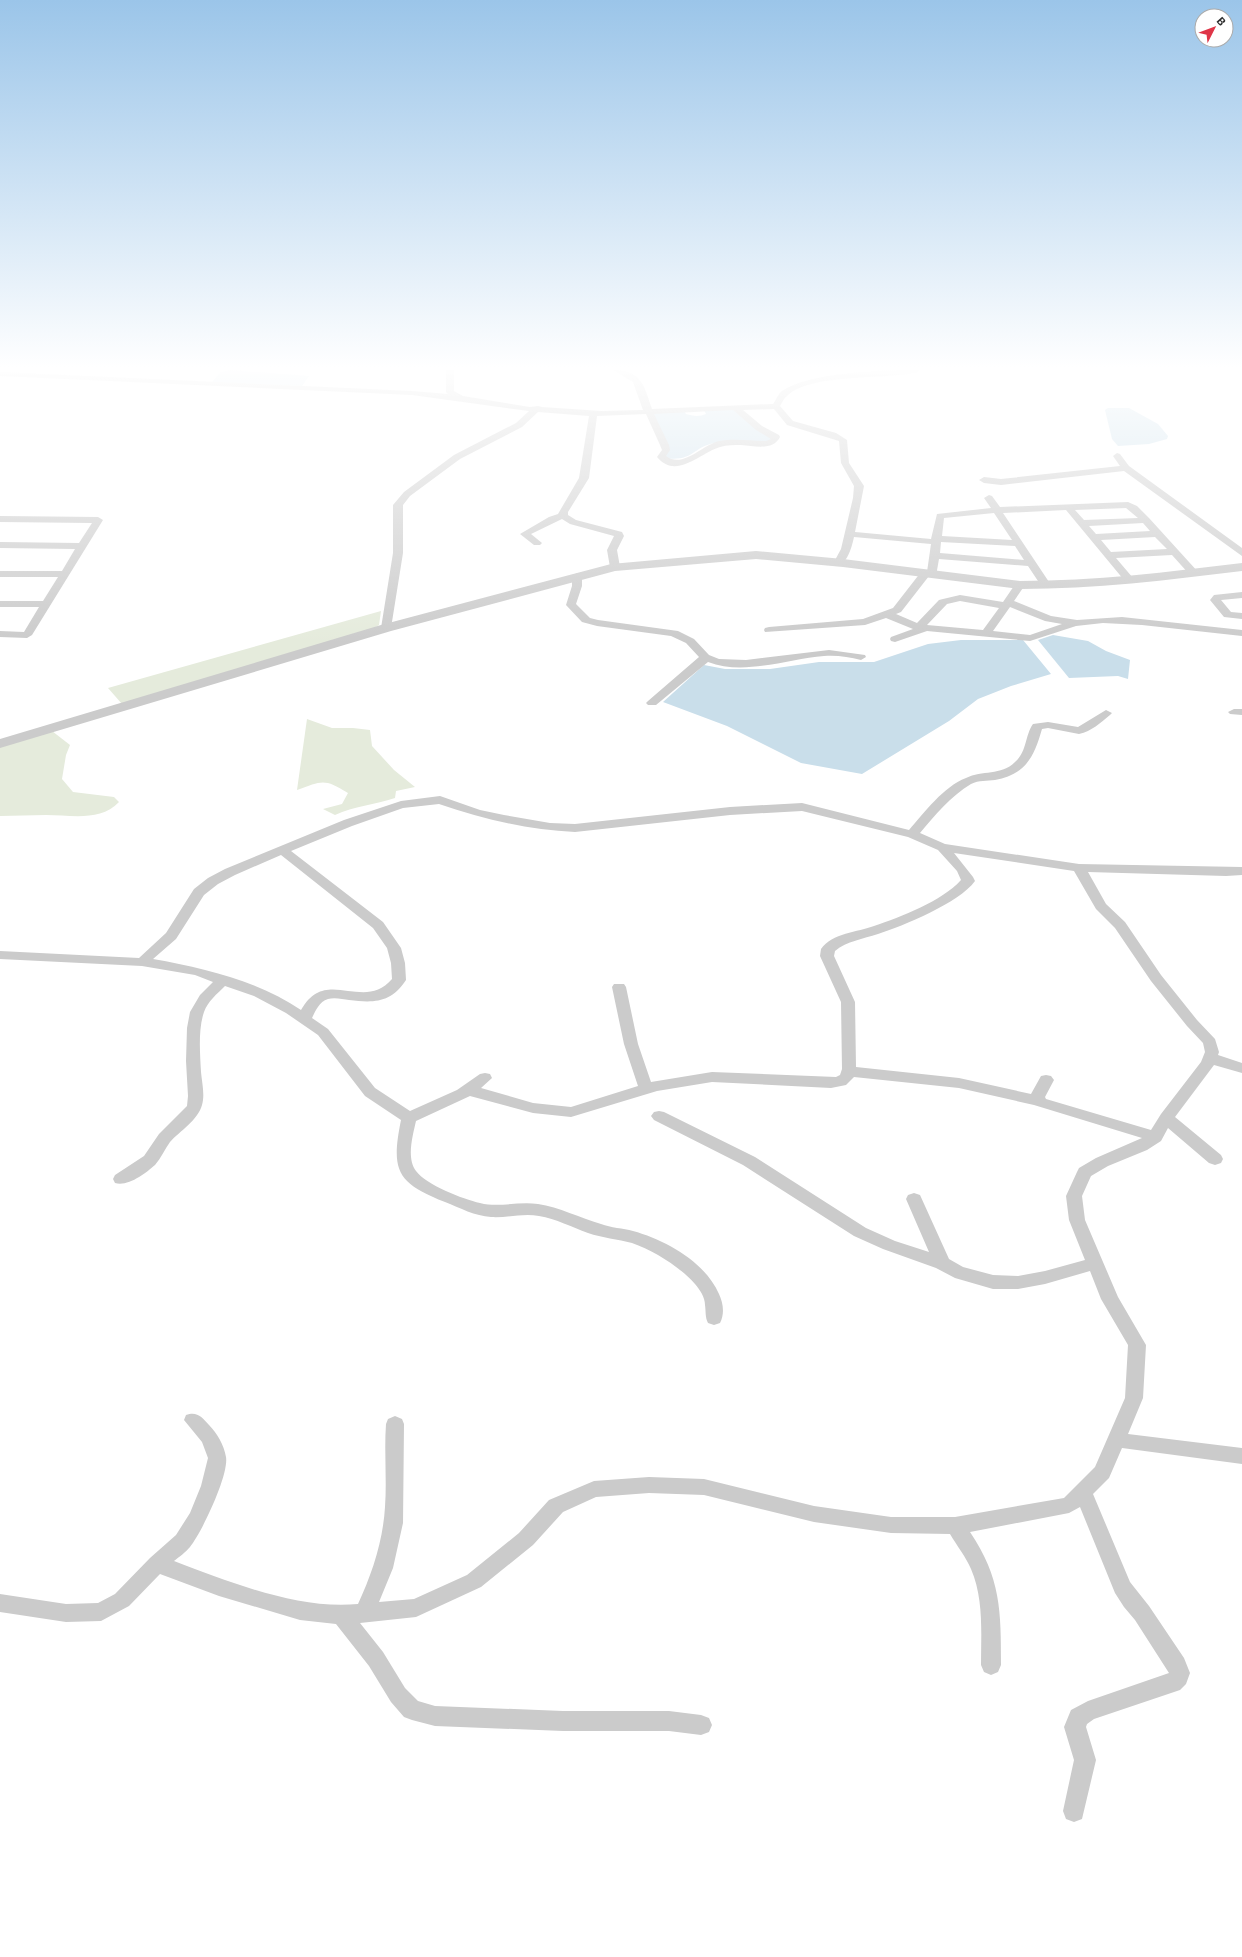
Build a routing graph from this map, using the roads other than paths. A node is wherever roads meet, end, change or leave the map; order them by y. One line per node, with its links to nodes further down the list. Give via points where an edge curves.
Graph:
1 (451, 461): 48 (street, via 407,494 398,504 398,554)
2 (586, 461): 12 (street, via 584,478)
3 (677, 461): 4 (street)
4 (687, 461)
5 (845, 461): 16 (street, via 859,486)
6 (1121, 461): 7 (street)
7 (1126, 468): 8 (street, via 1001,482); 25 (street)
8 (984, 480)
9 (989, 498): 11 (street)
10 (1068, 507): 11 (street); 14 (street, via 1128,505); 15 (street)
11 (997, 510): 19 (street, via 941,515); 21 (street)
12 (563, 516): 20 (street, via 524,534); 30 (street, via 573,522 619,534 611,551)
13 (0, 519): 23 (street, via 98,520)
14 (1146, 520): 15 (street); 17 (street)
15 (1082, 523): 18 (street)
16 (849, 534): 19 (street); 28 (street, via 846,549)
17 (1158, 534): 18 (street); 24 (street)
18 (1094, 537): 26 (street)
19 (936, 540): 21 (street); 27 (street)
20 (537, 543)
21 (1019, 543): 29 (street)
22 (0, 545): 23 (street)
23 (82, 546): 34 (street)
24 (1174, 552): 26 (street); 32 (street)
25 (1242, 553)
26 (1109, 555): 37 (street)
27 (934, 556): 29 (street); 35 (street)
28 (838, 562): 30 (street, via 756,555); 35 (street)
29 (1032, 564): 39 (street)
30 (615, 567): 36 (street)
31 (1242, 567): 32 (street)
32 (1194, 573): 37 (street)
33 (0, 574): 34 (street)
34 (64, 574): 42 (street)
35 (928, 574): 38 (street); 44 (street, via 897,610)
36 (577, 576): 48 (street); 56 (street, via 578,586 571,605 586,620 674,633 690,641)
37 (1128, 578): 39 (street)
38 (1020, 585): 39 (street); 43 (street)
39 (1046, 585)
40 (1242, 595): 45 (street, via 1218,597 1215,600 1228,615)
41 (0, 604): 42 (street)
42 (46, 604): 52 (street, via 27,635)
43 (1007, 604): 46 (street, via 1048,619); 47 (street); 49 (street, via 960,598 943,602)
44 (887, 614): 49 (street); 50 (street, via 857,624)
45 (1242, 616)
46 (1082, 622): 51 (street, via 1122,621); 54 (street, via 1069,624)
47 (993, 624): 53 (street); 54 (street)
48 (386, 628): 60 (street)
49 (920, 628): 53 (street, via 940,628); 55 (street)
50 (769, 630)
51 (1242, 633)
52 (0, 634)
53 (985, 635): 54 (street, via 1030,638)
54 (1043, 635)
55 (895, 639)
56 (704, 657): 57 (street, via 720,662 751,663 822,653); 58 (street, via 703,661)
57 (861, 657)
58 (652, 704)
59 (1106, 713): 61 (street, via 1079,731 1048,725 1037,726 1028,756 1018,767 1000,775 970,780 957,787)
60 (0, 744)
61 (912, 834): 62 (street); 63 (street, via 802,807 730,811 575,828 550,828 484,814 440,800 401,805 348,823)
62 (942, 847): 64 (street); 73 (street, via 968,876 968,881 962,889 920,911 828,949 826,956 848,1002)
63 (283, 851): 67 (street, via 230,872 199,892 171,936); 70 (street, via 378,925 394,948 398,962 399,980 389,991 363,998 341,993 326,994 313,1003)
64 (1079, 868): 65 (street); 71 (street, via 1101,906 1120,925 1156,978 1210,1042)
65 (1242, 871)
66 (0, 955): 67 (street)
67 (142, 962): 68 (street, via 197,971)
68 (223, 980): 70 (street, via 259,993); 84 (street, via 205,998 197,1012 194,1028 194,1107 165,1138 150,1160)
69 (619, 987): 76 (street, via 631,1044)
70 (304, 1020): 80 (street, via 323,1032 370,1092)
71 (1210, 1058): 72 (street); 81 (street)
72 (1242, 1068)
73 (848, 1071): 76 (street, via 847,1078 837,1083 723,1076 679,1081); 78 (street, via 959,1083)
74 (485, 1078): 77 (street)
75 (1046, 1080): 78 (street, via 1037,1098)
76 (646, 1089): 77 (street, via 571,1112 533,1108)
77 (468, 1090): 80 (street)
78 (1039, 1101): 82 (street, via 1045,1105)
79 (659, 1116): 86 (street, via 749,1161 860,1232)
80 (409, 1118): 88 (street, via 402,1149 406,1170 414,1181 431,1191 483,1210 548,1212 603,1232 632,1237 654,1246 689,1267 705,1286 713,1300)
81 (1166, 1118): 82 (street); 83 (street)
82 (1155, 1137): 87 (street, via 1086,1172 1078,1186 1074,1196 1077,1220)
83 (1215, 1159)
84 (121, 1179)
85 (914, 1199): 86 (street)
86 (942, 1263): 87 (street, via 961,1274 994,1282 1013,1282 1045,1277)
87 (1095, 1263): 91 (street, via 1110,1299 1137,1345 1134,1398)
88 (714, 1318)
89 (193, 1420): 95 (street, via 210,1438 217,1458 211,1486 198,1517 183,1540)
90 (394, 1424): 97 (street, via 393,1528 381,1574)
91 (1116, 1440): 92 (street); 93 (street, via 1102,1472)
92 (1242, 1456)
93 (1082, 1492): 94 (street, via 1069,1505); 101 (street, via 1122,1587 1181,1673 1179,1679 1173,1683 1088,1711 1079,1717 1075,1727 1085,1760)
94 (955, 1526): 97 (street, via 891,1524 814,1514 704,1487 649,1485 594,1489 556,1506 526,1539 474,1582 416,1608); 99 (street, via 983,1574 991,1625)
95 (156, 1564): 96 (street, via 122,1600 101,1612 66,1613); 98 (street, via 219,1587 300,1611)
96 (0, 1603)
97 (365, 1612): 98 (street)
98 (342, 1615): 100 (street, via 376,1660 398,1696 412,1710 435,1716 563,1721 669,1721)
99 (991, 1665)
100 (701, 1725)
101 (1074, 1811)

